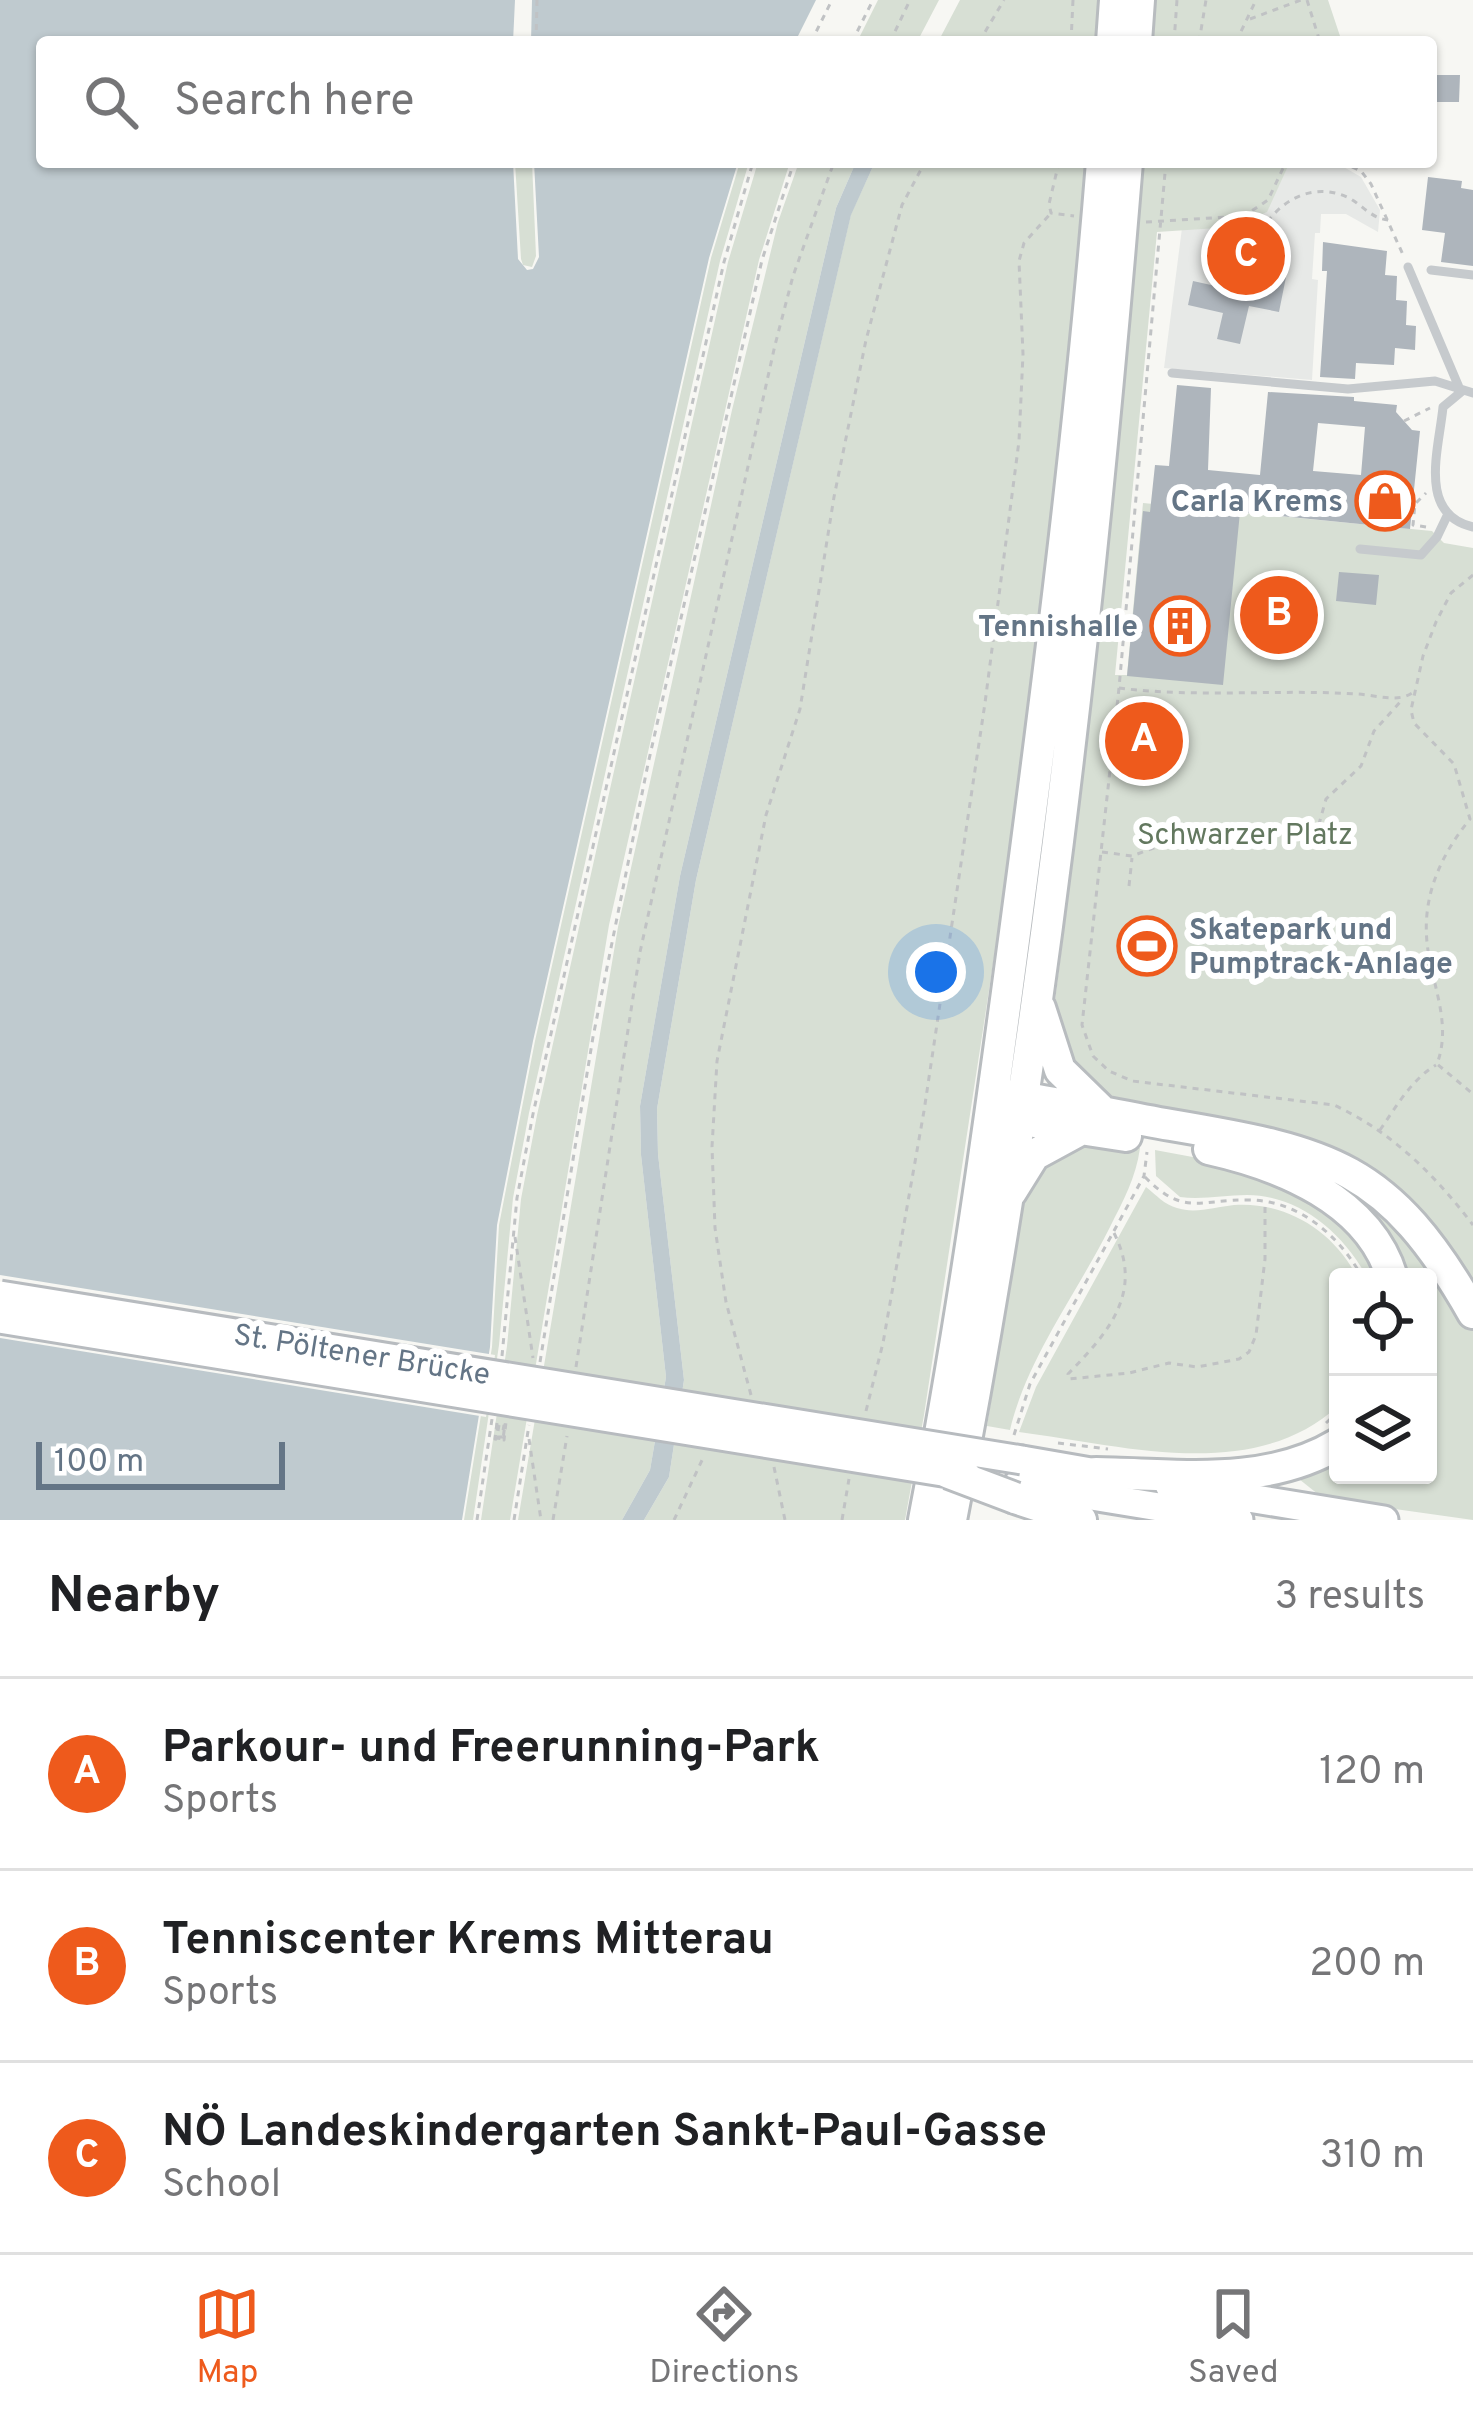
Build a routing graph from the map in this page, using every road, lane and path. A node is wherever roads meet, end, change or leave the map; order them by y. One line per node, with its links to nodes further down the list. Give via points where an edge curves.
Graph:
1 (537, 0): 14 (path)
2 (832, 0): 15 (path)
3 (873, 0): 16 (path)
4 (910, 0): 17 (path)
5 (1004, 0): 18 (path)
6 (1073, 0): 19 (path)
7 (1115, 0): 20 (highway)
8 (1139, 0): 21 (highway)
9 (1177, 0): 22 (path)
10 (1207, 0): 23 (path)
11 (1256, 0): 13 (path)
12 (1304, 0): 13 (path); 25 (path)
13 (1250, 19): 24 (path)
14 (536, 36)
15 (815, 36)
16 (855, 36)
17 (893, 36)
18 (983, 36)
19 (1071, 36)
20 (1112, 36)
21 (1136, 36)
22 (1174, 36)
23 (1200, 36)
24 (1240, 36)
25 (1319, 36)
26 (751, 168): 76 (path, via 548,1047)
27 (792, 168): 76 (path, via 763,260 647,764 537,1361)
28 (832, 168): 84 (path, via 775,345 661,852)
29 (922, 168): 86 (path, via 902,205 870,321 800,709 766,815 718,1061 716,1228)
30 (1057, 168): 38 (path)
31 (1101, 168): 68 (highway)
32 (1125, 168): 65 (highway)
33 (1166, 168): 43 (path)
34 (1283, 168): 39 (path, via 1268,200)
35 (1354, 168): 37 (path)
36 (1360, 168): 37 (path)
37 (1361, 171): 41 (path)
38 (1051, 213): 40 (path); 92 (path, via 1019,261 1019,441 985,703 924,1112)
39 (1244, 216): 41 (path, via 1243,254 1252,255 1268,218 1300,196 1334,193); 43 (path)
40 (1084, 217)
41 (1389, 220): 44 (path)
42 (1138, 222): 43 (path)
43 (1162, 222): 56 (path)
44 (1408, 267): 48 (lane)
45 (1431, 270): 46 (lane)
46 (1473, 275)
47 (1172, 373): 48 (lane, via 1348,389 1435,381)
48 (1467, 392): 49 (lane)
49 (1443, 407): 50 (path); 52 (lane, via 1434,492)
50 (1404, 421)
51 (1424, 494): 52 (path, via 1414,504 1413,526 1433,528)
52 (1448, 516): 53 (lane); 54 (lane, via 1420,555)
53 (1473, 527)
54 (1360, 549)
55 (1472, 579): 57 (path, via 1450,593)
56 (1120, 688): 58 (path); 62 (path)
57 (1414, 692): 58 (path); 59 (path, via 1414,723 1454,764)
58 (1403, 699): 60 (path, via 1374,730 1360,766 1326,799)
59 (1471, 821): 66 (path, via 1438,862 1432,885 1428,954 1444,1031)
60 (1323, 836)
61 (1162, 845): 63 (path)
62 (1100, 852): 63 (path); 70 (path, via 1082,1024 1093,1056 1132,1081 1334,1105)
63 (1132, 856): 64 (path)
64 (1129, 886)
65 (1036, 992): 68 (highway); 69 (highway, via 1060,1070)
66 (1437, 1064): 67 (path); 70 (path)
67 (1473, 1094)
68 (1005, 1106): 69 (highway); 74 (highway); 85 (highway)
69 (1091, 1121): 74 (highway, via 1034,1155); 79 (highway, via 1304,1181 1361,1225); 81 (highway, via 1274,1143 1357,1175 1408,1217)
70 (1379, 1131): 75 (path, via 1443,1186)
71 (1147, 1152): 72 (path)
72 (1144, 1176): 73 (path, via 1178,1203); 77 (path)
73 (1265, 1202): 77 (path, via 1250,1352 1197,1367 1168,1363 1069,1378 1123,1299 1126,1264); 78 (path, via 1320,1225)
74 (1004, 1204): 85 (highway)
75 (1473, 1226)
76 (514, 1229): 83 (path)
77 (1114, 1233): 101 (path, via 1021,1405)
78 (1355, 1268)
79 (1388, 1268)
80 (0, 1295): 90 (main road, St. Pöltener Brücke, bridge)
81 (1473, 1313)
82 (0, 1319): 90 (main road, St. Pöltener Brücke, bridge)
83 (501, 1364)
84 (576, 1370)
85 (959, 1397): 108 (highway); 109 (highway)
86 (752, 1399)
87 (495, 1402): 89 (path)
88 (531, 1417): 94 (path)
89 (492, 1420): 91 (path, via 507,1423 504,1440 494,1438 497,1422 506,1424 503,1438 496,1438); 102 (path)
90 (722, 1424): 100 (main road, bridge); 101 (main road, bridge)
91 (499, 1425)
92 (862, 1426)
93 (568, 1431): 105 (path)
94 (528, 1434): 103 (path); 104 (path)
95 (1326, 1438): 97 (highway, via 1303,1462 1249,1474)
96 (1046, 1441): 97 (path)
97 (1102, 1461): 101 (main road); 112 (main road)
98 (773, 1464): 106 (path)
99 (851, 1468): 107 (path)
100 (949, 1473): 101 (highway, bridge)
101 (1017, 1473): 110 (highway); 111 (main road)
102 (477, 1520)
103 (514, 1520)
104 (541, 1520)
105 (553, 1520)
106 (785, 1520)
107 (842, 1520)
108 (924, 1520)
109 (951, 1520)
110 (1081, 1520)
111 (1239, 1520)
112 (1384, 1520)

